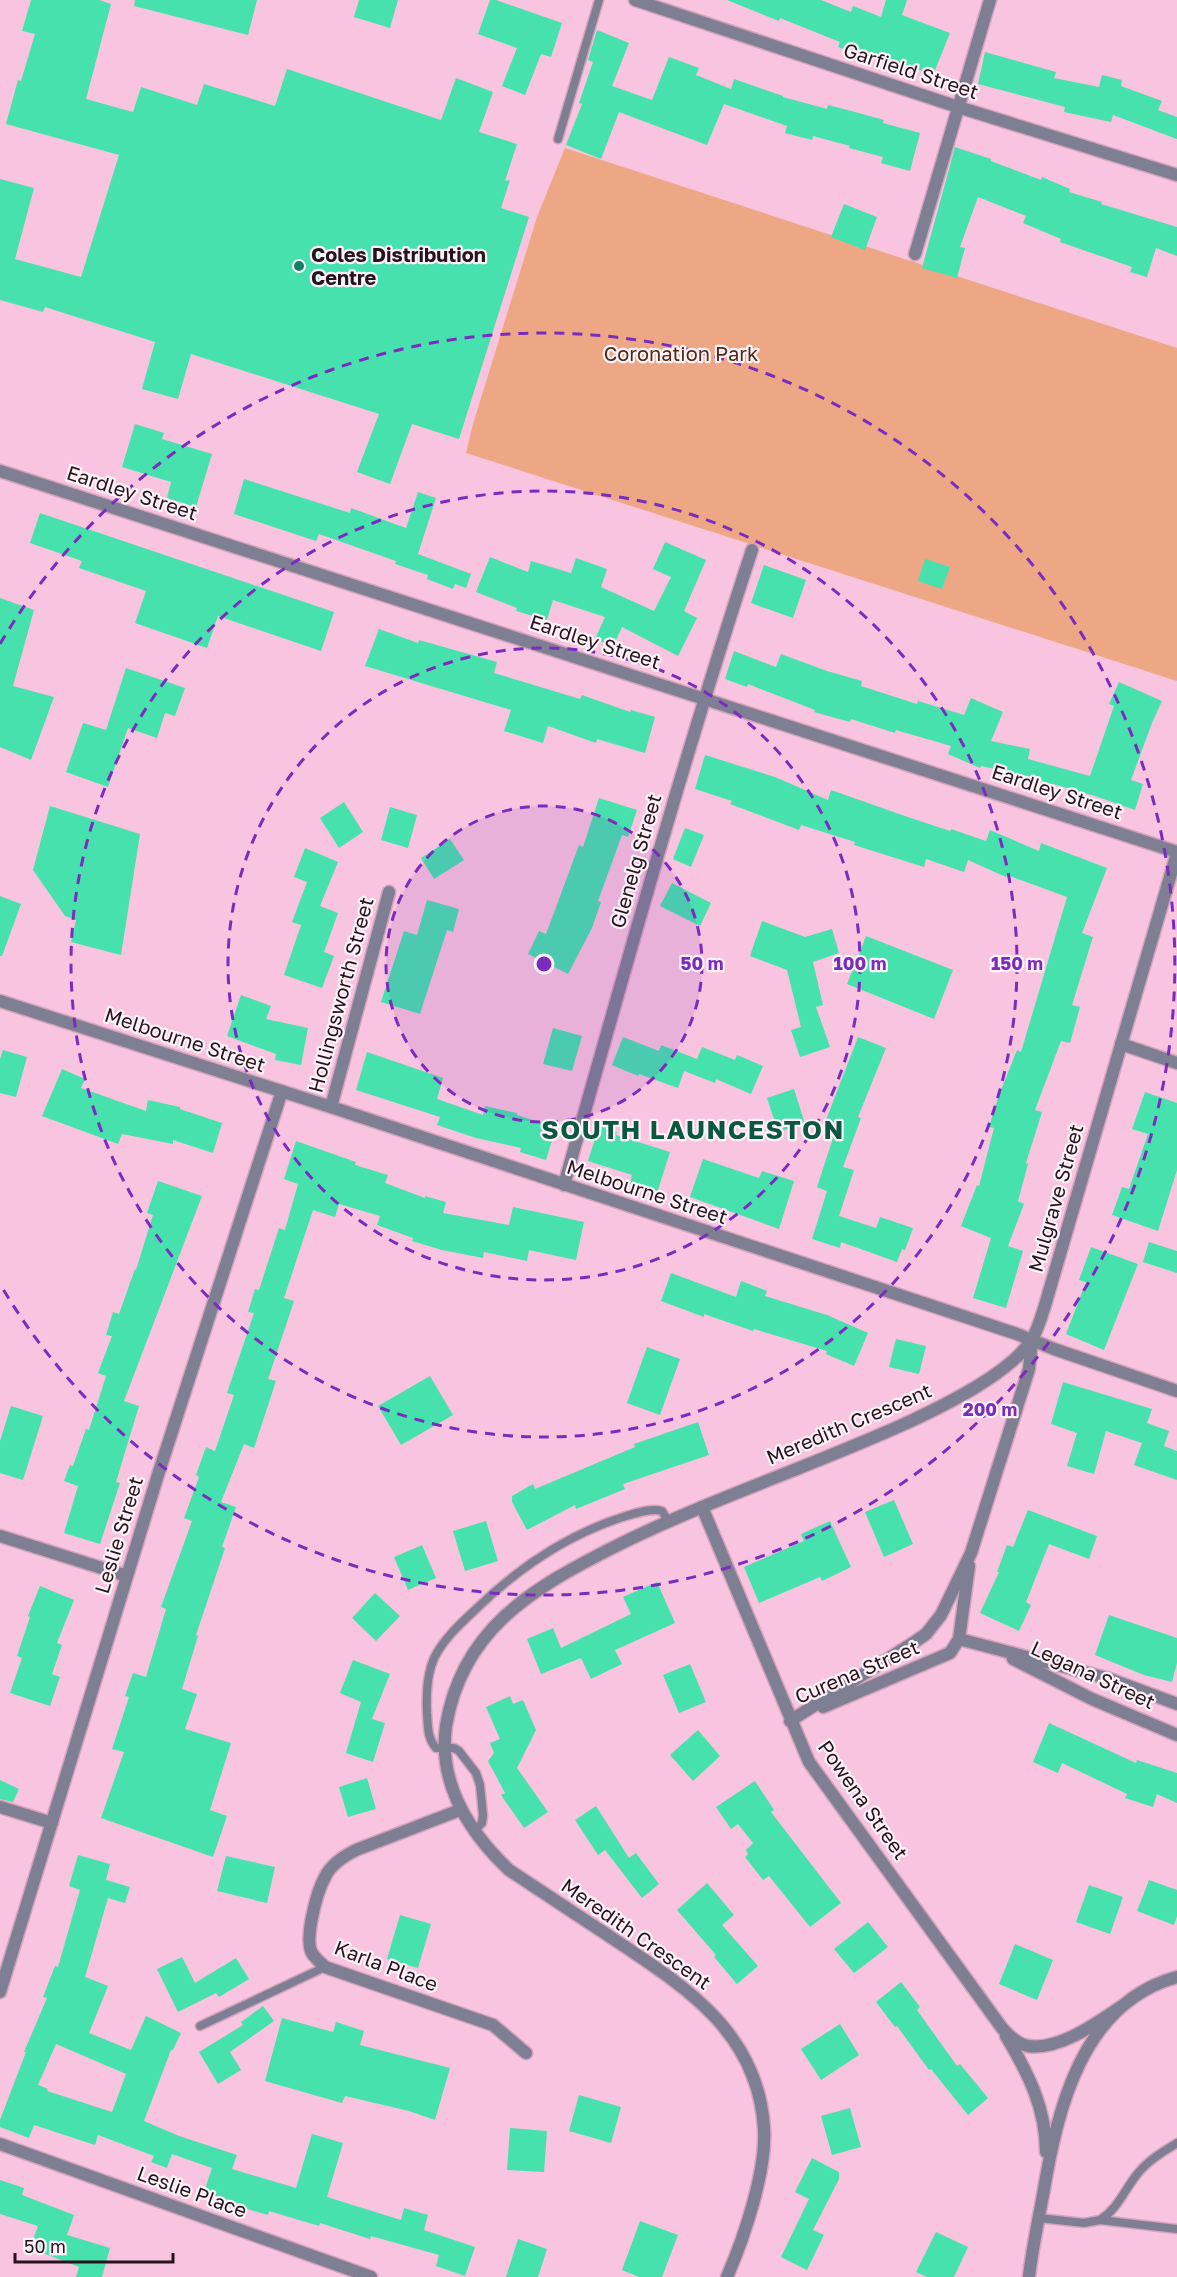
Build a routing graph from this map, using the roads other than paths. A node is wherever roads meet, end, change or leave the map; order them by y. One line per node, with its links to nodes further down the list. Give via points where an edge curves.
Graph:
1 (599, 0): 5 (lane)
2 (635, 0): 4 (street, Garfield Street)
3 (990, 0): 4 (street)
4 (958, 107): 6 (street, Garfield Street); 7 (street)
5 (558, 139)
6 (1177, 175)
7 (915, 254)
8 (0, 471): 10 (street, Eardley Street)
9 (752, 550): 10 (street, Glenelg Street)
10 (704, 697): 11 (street, Eardley Street); 18 (street, Glenelg Street)
11 (1177, 852): 14 (street, Mulgrave Street)
12 (389, 892): 17 (street, Hollingsworth Street)
13 (0, 1001): 16 (street, Melbourne Street)
14 (1121, 1044): 15 (street); 19 (street, Mulgrave Street)
15 (1177, 1063)
16 (282, 1091): 17 (street, Melbourne Street); 25 (street, Leslie Street)
17 (331, 1107): 18 (street, Melbourne Street)
18 (564, 1185): 19 (street, Melbourne Street)
19 (1032, 1340): 20 (street, Melbourne Street); 21 (street, Meredith Crescent, via 993,1374 927,1413); 24 (street, Mulgrave Street, via 1029,1370)
20 (1177, 1391)
21 (702, 1507): 22 (street, Meredith Crescent); 30 (street, Powena Street)
22 (668, 1521): 32 (street, Meredith Crescent, via 565,1572 504,1618 474,1652 459,1679 449,1708); 32 (lane, via 662,1511 636,1513 569,1540 516,1573 457,1628 431,1665 426,1702 428,1734 436,1748)
23 (0, 1536): 25 (street)
24 (971, 1553): 26 (street, Mulgrave Street); 27 (street, Mulgrave Street)
25 (127, 1576): 35 (street, Leslie Street)
26 (934, 1625): 30 (street, Curena Street, via 916,1641)
27 (959, 1640): 28 (street, Legana Street); 30 (street, Curena Street, via 945,1656)
28 (993, 1649): 29 (street, Legana Street, via 1110,1679); 31 (street, Legana Street, via 1132,1718)
29 (1177, 1704)
30 (790, 1721): 42 (street, Powena Street, via 809,1762)
31 (1177, 1735)
32 (445, 1747): 34 (street, Meredith Crescent, via 448,1773); 36 (lane, via 459,1751 478,1778 483,1815)
33 (0, 1807): 35 (street)
34 (460, 1810): 36 (street, Meredith Crescent); 37 (street, Karla Place, via 356,1850 334,1865 325,1876 308,1937 312,1953)
35 (51, 1823): 39 (street, Leslie Street)
36 (473, 1832): 51 (street, Meredith Crescent, via 509,1870 684,1988 724,2024 740,2049 754,2075 760,2102 763,2162 740,2246)
37 (325, 1967): 41 (lane); 43 (street, Karla Place, via 493,2025)
38 (1177, 1977): 40 (street, via 1153,1986)
39 (0, 1990)
40 (1122, 2006): 42 (street, Powena Street, via 1078,2033 1040,2046 1017,2042); 46 (street, via 1099,2031 1079,2065 1061,2109)
41 (200, 2026)
42 (1002, 2028): 46 (street, Powena Street, via 1028,2072 1040,2104)
43 (526, 2054)
44 (1177, 2143): 48 (lane, via 1140,2170 1112,2212)
45 (0, 2144): 50 (street, Leslie Place)
46 (1046, 2177): 47 (street)
47 (1039, 2218): 48 (lane, via 1084,2223); 52 (street)
48 (1100, 2220): 49 (lane)
49 (1177, 2229)
50 (371, 2277)
51 (727, 2277)
52 (1029, 2277)

